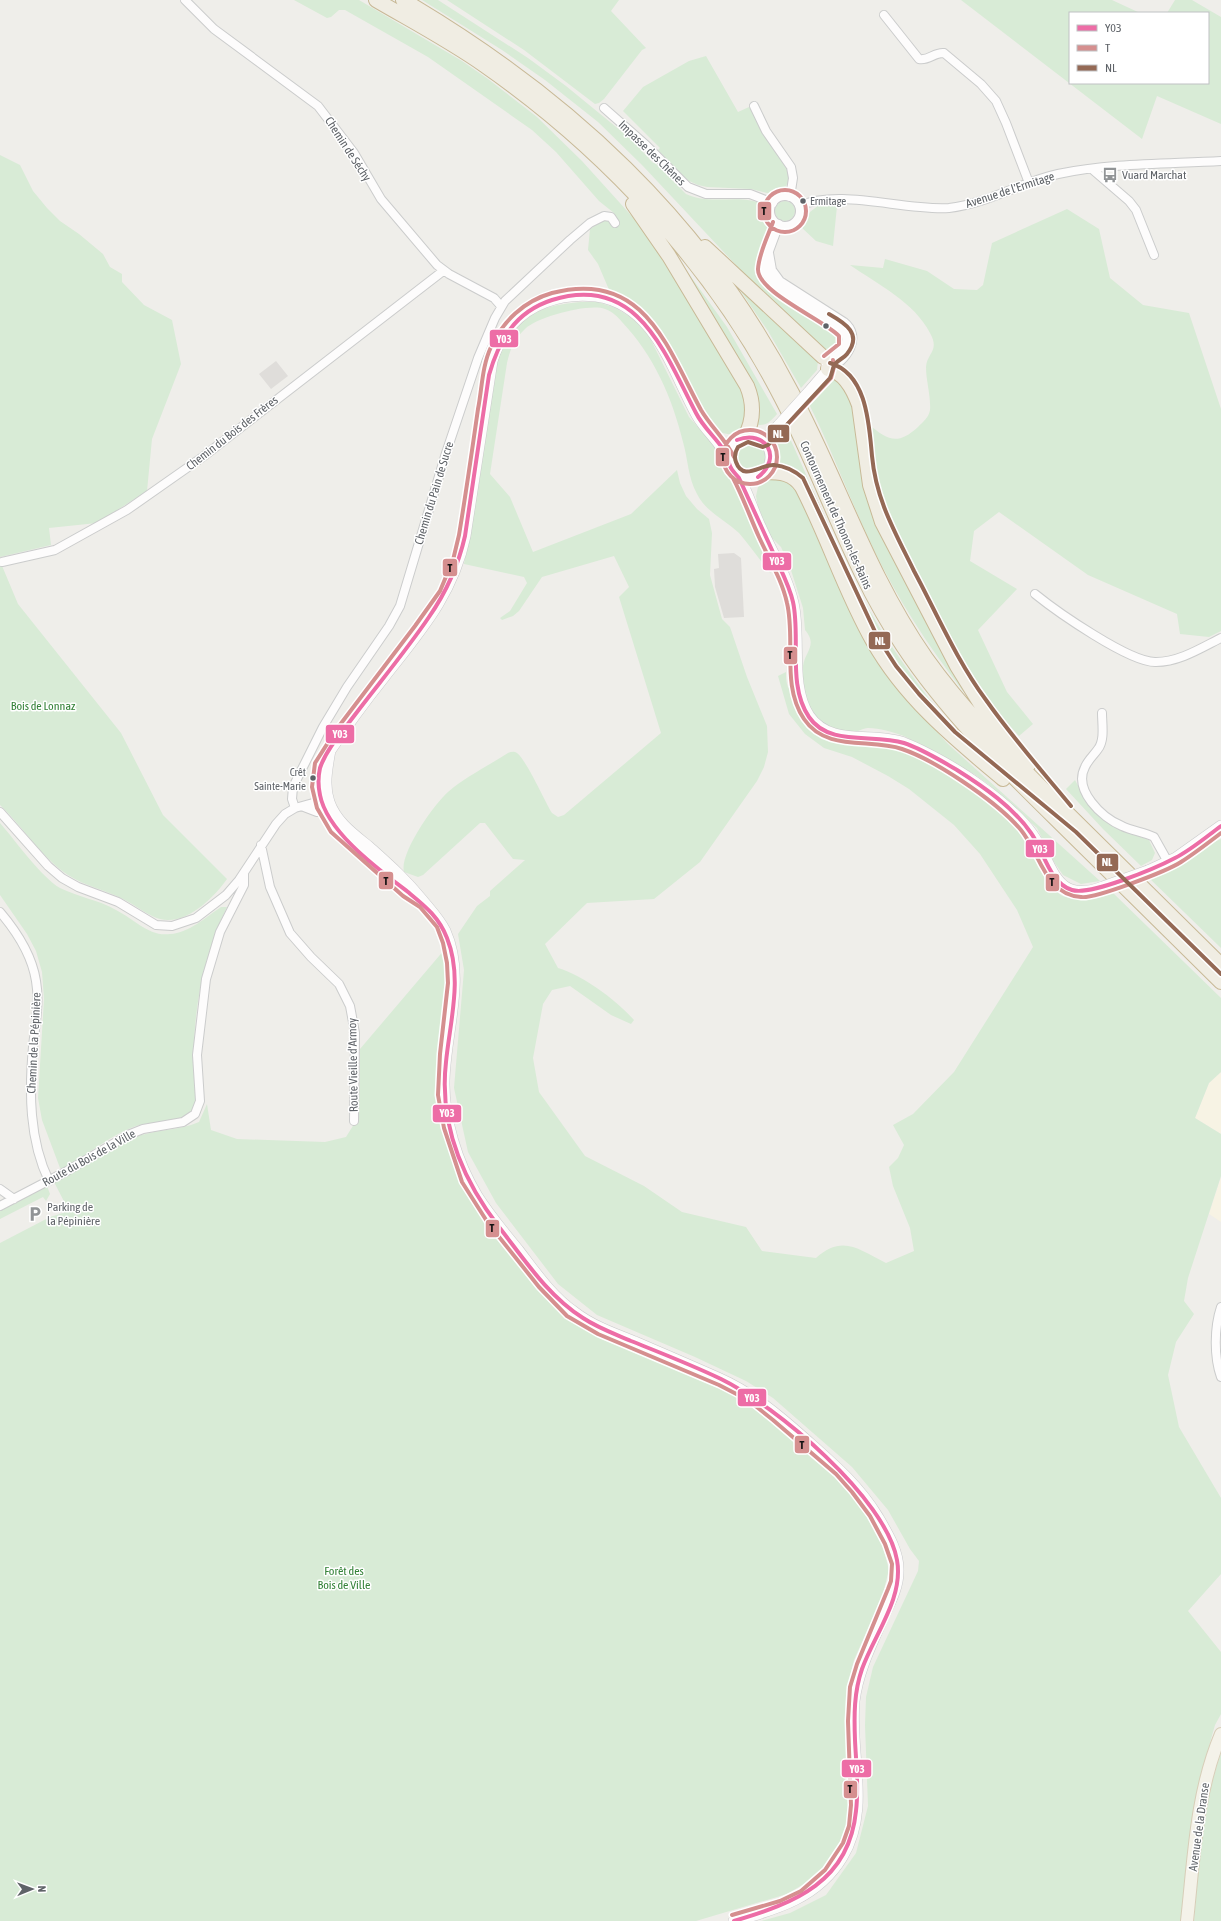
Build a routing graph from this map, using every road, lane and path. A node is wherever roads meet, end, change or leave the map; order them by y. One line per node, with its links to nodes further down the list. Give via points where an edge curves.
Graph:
1 (185, 0): 18 (street, Chemin de Séchy, via 214,29 321,109 357,159 381,199)
2 (376, 0): 8 (highway, Contournement de Thonon-les-Bains, via 458,48 502,78 560,123)
3 (403, 0): 12 (highway, Contournement de Thonon-les-Bains, via 482,48 535,88 599,142)
4 (884, 15): 10 (street, via 920,60 939,52 944,53 987,90 1002,114)
5 (754, 106): 11 (street, via 766,131 791,167 793,178)
6 (604, 108): 13 (street, Impasse des Chênes, via 688,187 706,194 750,194)
7 (1221, 161): 9 (street, Avenue de l'Ermitage)
8 (602, 162): 22 (highway, via 657,237 747,386 752,418); 37 (highway, Contournement de Thonon-les-Bains, via 645,205 688,256 763,364 794,423 869,588 921,673 977,740)
9 (1093, 170): 10 (street, Avenue de l'Ermitage, via 1062,174); 17 (street, via 1136,210)
10 (1029, 183): 14 (street, Avenue de l'Ermitage, via 974,203 948,208 837,199 817,200)
11 (790, 197): 13 (street, via 780,197); 14 (street)
12 (658, 201): 20 (highway); 35 (highway, Contournement de Thonon-les-Bains, via 717,274 776,363 821,452 868,559 889,600 913,638 946,686 971,716)
13 (773, 203): 16 (street, via 771,215)
14 (799, 206): 16 (street, via 800,214 796,221 789,225)
15 (615, 223): 19 (street, Chemin du Pain de Sucre, via 611,217 604,216 579,231)
16 (780, 224): 20 (street, via 769,252 772,270 780,281 850,328 853,341 850,350 835,365)
17 (1154, 255)
18 (443, 271): 19 (street, Chemin de Séchy, via 494,298); 28 (street, Chemin du Bois des Frères, via 204,456 127,510 54,550)
19 (501, 306): 33 (street, Chemin du Pain de Sucre, via 478,358 446,453 400,606 323,727 295,782 292,795)
20 (826, 363): 23 (main road, bridge, via 808,393); 35 (highway, via 843,376 857,399 862,418 868,478 877,510 950,654 980,703)
21 (707, 428): 22 (main road, via 723,438); 24 (main road); 32 (main road, via 697,415 653,331 636,313 623,304 590,295 565,297 541,304 519,317 502,337 492,361 459,562 430,616 349,722 321,765 318,787)
22 (741, 438): 23 (main road, via 754,436); 24 (main road, via 730,450)
23 (764, 441): 26 (main road, via 771,455 770,464)
24 (729, 460): 25 (main road, via 731,468)
25 (738, 475): 26 (main road, via 746,478); 27 (main road)
26 (762, 475): 27 (main road, via 753,490); 37 (highway, via 787,474 799,482 873,641 914,698 951,736)
27 (753, 510): 39 (main road, bridge, via 793,602 799,690 806,711 813,722 837,735 883,738 905,744 961,773 990,794 1027,828 1036,840 1052,874 1069,889 1092,891)
28 (2, 562)
29 (1035, 594): 30 (street, via 1119,650 1144,660 1155,662 1176,659)
30 (1221, 638)
31 (1102, 713): 39 (street, via 1102,738 1099,748 1082,774 1084,788 1090,800 1113,822 1154,837)
32 (326, 806): 33 (street, Route du Bois de la Ville); 52 (main road, via 331,824 340,834 407,892 424,902 442,924 452,951 454,983 444,1095 462,1166 481,1203 544,1283 571,1310 600,1328 737,1387 777,1415 857,1488 886,1532 895,1552 898,1573 894,1592 856,1688 854,1721 857,1805 848,1846 830,1874 804,1896 782,1907)
33 (295, 808): 38 (street, Route du Bois de la Ville, via 280,818)
34 (0, 812): 40 (street, via 62,878 122,905 156,925 172,926 196,918 226,895)
35 (1071, 817): 42 (highway, Contournement de Thonon-les-Bains)
36 (1221, 826): 39 (main road)
37 (1072, 836): 43 (highway, Contournement de Thonon-les-Bains)
38 (261, 845): 40 (street, Route du Bois de la Ville); 44 (street, Route Vieille d'Armoy, via 270,887 290,933 339,984 350,1006 354,1033)
39 (1168, 862)
40 (244, 873): 45 (street, Route du Bois de la Ville, via 244,885 220,932 206,979 196,1055 200,1096 197,1110 184,1122 143,1129 128,1135)
41 (0, 912): 45 (street, Chemin de la Pépinière, via 22,943 36,979 38,1005 30,1103 38,1152)
42 (1221, 964)
43 (1221, 982)
44 (354, 1121)
45 (49, 1181): 47 (street, Route du Bois de la Ville)
46 (0, 1189): 47 (street)
47 (14, 1199): 48 (street, Route du Bois de la Ville)
48 (0, 1206)
49 (1221, 1307): 50 (street, via 1216,1337)
50 (1221, 1377)
51 (1221, 1734): 53 (main road, Avenue de la Dranse, via 1208,1769 1202,1796)
52 (734, 1921)
53 (1187, 1921)

